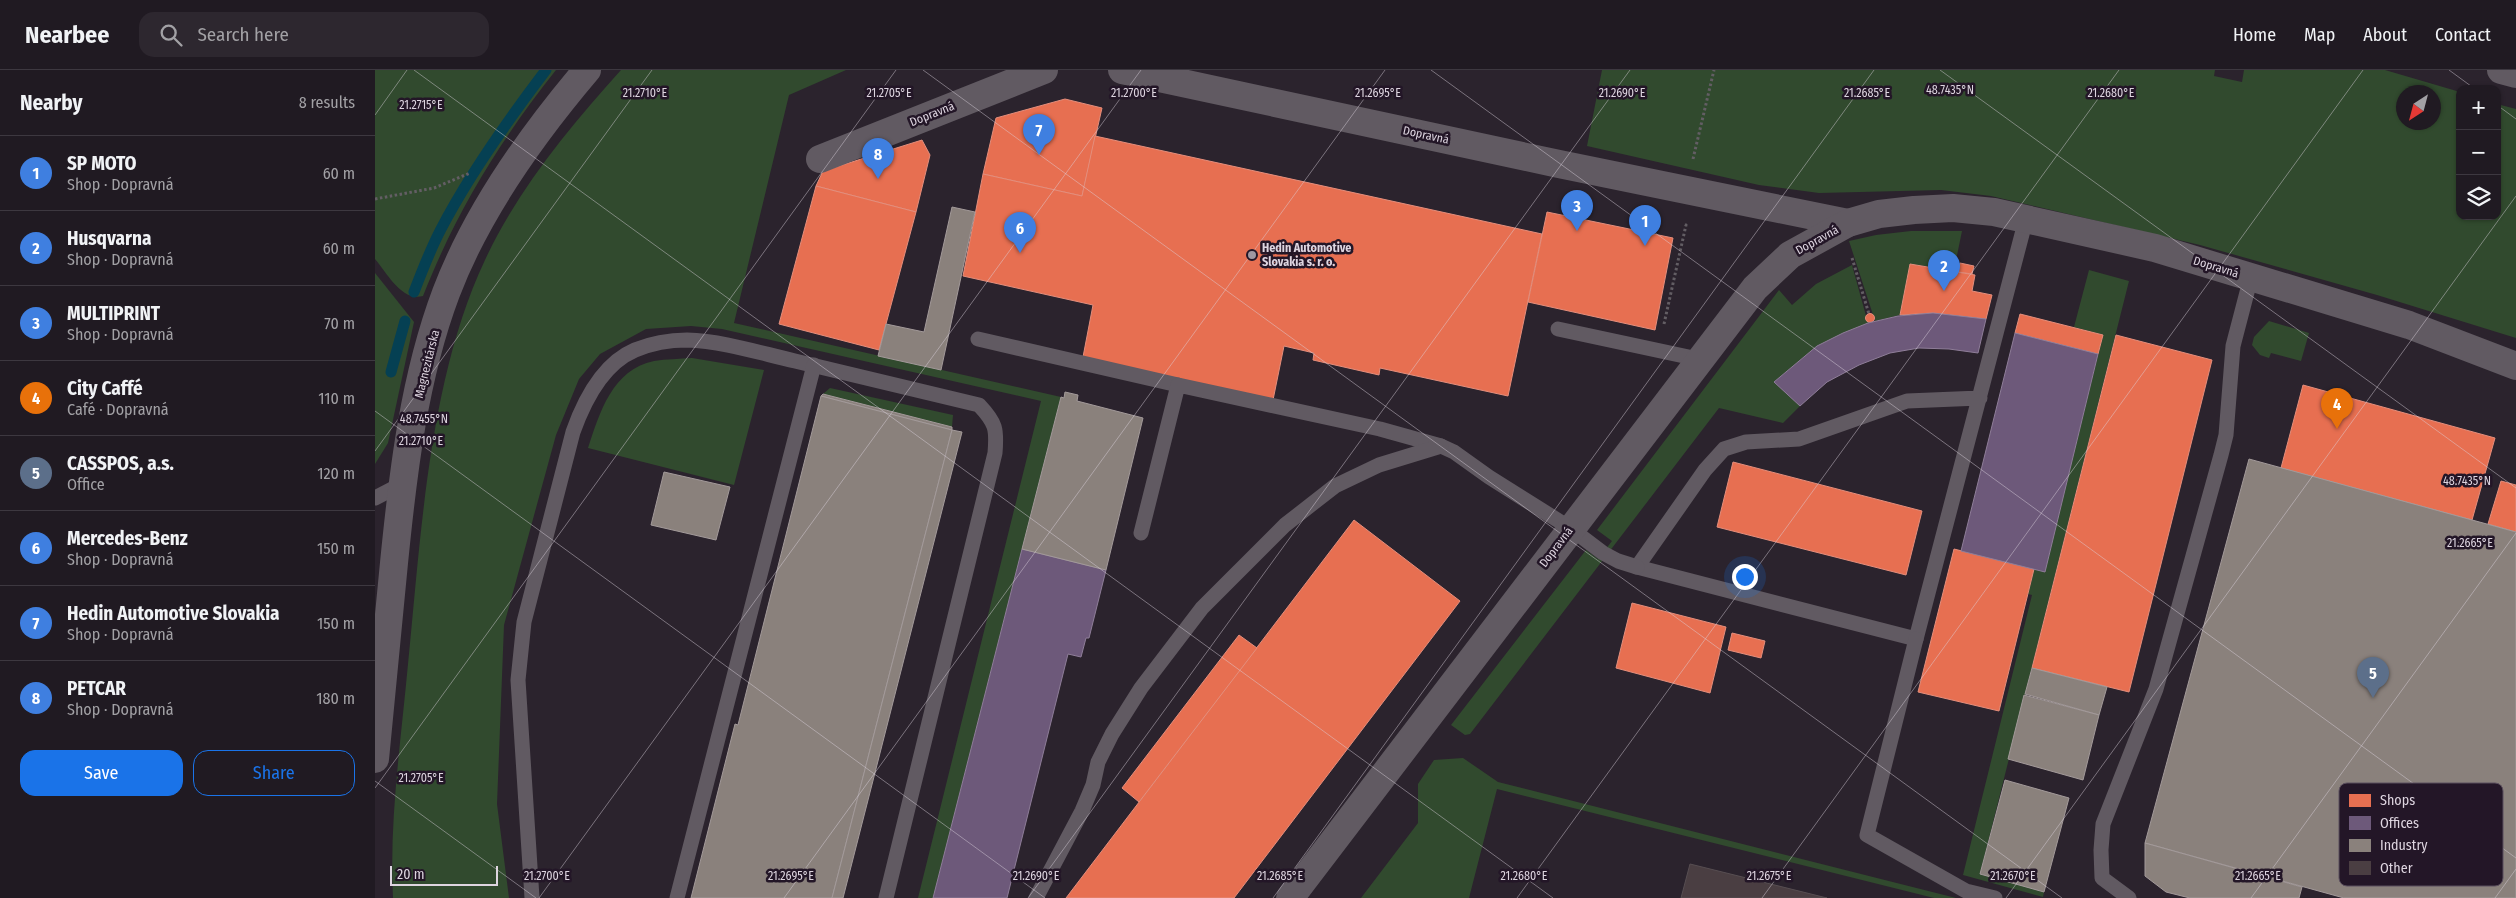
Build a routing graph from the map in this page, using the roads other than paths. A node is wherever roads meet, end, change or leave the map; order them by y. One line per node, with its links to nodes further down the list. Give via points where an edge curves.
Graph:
1 (587, 70): 18 (street, Magnezitárska, via 519,159 469,244 446,292 420,384)
2 (1044, 70): 6 (street, Dopravná)
3 (1122, 70): 8 (street, Dopravná)
4 (2501, 70): 5 (street)
5 (2516, 74)
6 (820, 159)
7 (2027, 219): 8 (street, Dopravná, via 1953,208 1879,214); 9 (street, Dopravná, via 2155,248); 16 (lane)
8 (1845, 225): 12 (street, Dopravná, via 1790,255 1773,270)
9 (2251, 277): 14 (street, Dopravná, via 2409,325); 25 (lane, via 2233,346 2226,435 2221,455 2156,689 2103,824 2103,878)
10 (1558, 328): 12 (lane)
11 (978, 339): 15 (lane)
12 (1698, 359): 20 (street, Dopravná)
13 (814, 365): 26 (lane, via 733,346 688,340 659,342 633,351 612,366 582,407 523,632 518,680); 27 (lane); 28 (lane, via 979,405 991,417 997,431 995,453)
14 (2516, 366)
15 (1178, 385): 17 (lane, via 1379,429); 21 (lane)
16 (1980, 398): 22 (lane, via 1907,401 1799,439 1747,442 1724,449 1705,470); 23 (lane)
17 (1441, 446): 20 (lane); 29 (lane, via 1379,465 1335,486 1285,525 1201,608 1141,688 1112,734 1098,762 1093,786 1082,811)
18 (402, 484): 19 (lane); 24 (street, Magnezitárska)
19 (375, 498)
20 (1570, 528): 22 (lane, via 1603,553); 30 (street, Dopravná)
21 (1141, 533)
22 (1637, 567): 23 (lane)
23 (1917, 639): 31 (lane, via 1867,835 1965,891)
24 (375, 758)
25 (2124, 895): 32 (lane)
26 (531, 898)
27 (677, 898)
28 (886, 898)
29 (1037, 898)
30 (1290, 898)
31 (1995, 898)
32 (2105, 898)

